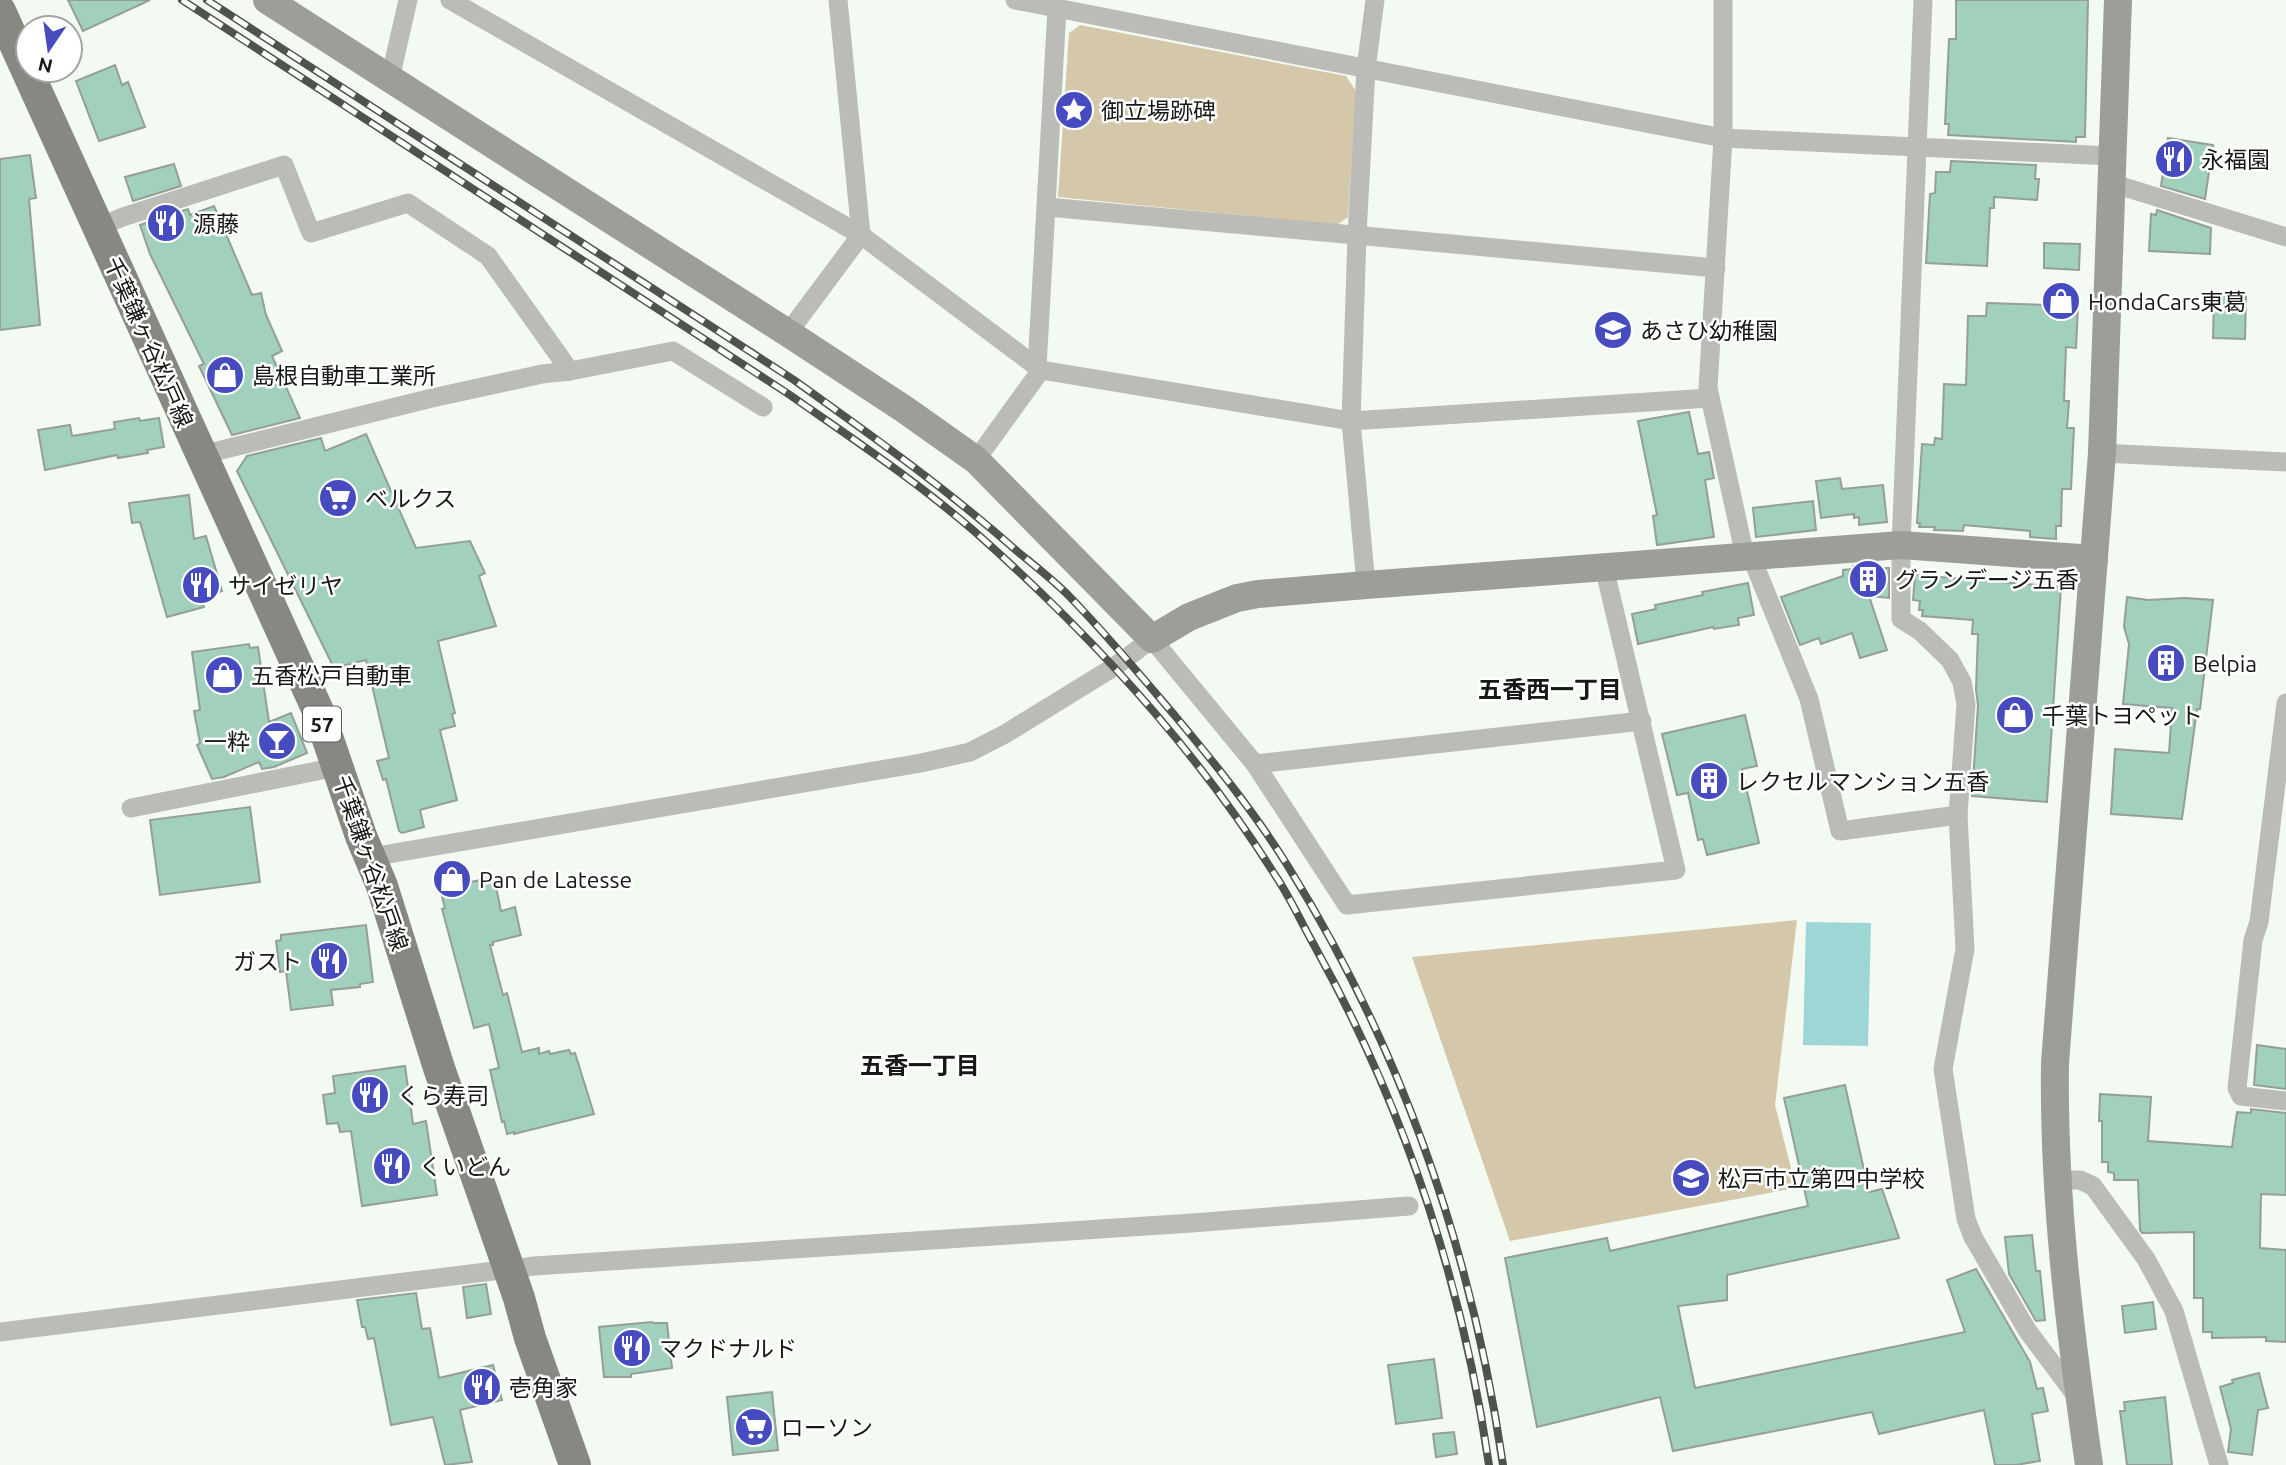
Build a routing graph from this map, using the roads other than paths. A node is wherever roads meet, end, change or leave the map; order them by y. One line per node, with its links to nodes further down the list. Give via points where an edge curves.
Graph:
1 (267, 0): 13 (street)
2 (408, 0): 13 (street)
3 (450, 0): 19 (street)
4 (838, 0): 19 (street)
5 (1015, 0): 10 (street)
6 (1375, 0): 12 (street)
7 (1723, 0): 14 (street)
8 (1923, 0): 15 (street)
9 (2118, 0): 16 (street)
10 (1056, 8): 12 (street); 17 (street)
11 (0, 11): 18 (main road, 千葉鎌ヶ谷松戸線 / 57)
12 (1366, 69): 14 (street); 20 (street)
13 (390, 79): 23 (street)
14 (1723, 138): 15 (street); 22 (street)
15 (1916, 149): 16 (street); 33 (street)
16 (2111, 170): 21 (street); 29 (street)
17 (1046, 207): 20 (street); 24 (street)
18 (98, 227): 25 (street, via 284,165 311,233 408,204 488,256); 30 (main road, 千葉鎌ヶ谷松戸線 / 57)
19 (861, 235): 23 (street); 24 (street)
20 (1357, 235): 22 (street); 28 (street)
21 (2286, 237)
22 (1716, 268): 26 (street)
23 (788, 333): 31 (street)
24 (1039, 369): 28 (street); 31 (street)
25 (570, 372): 27 (street, via 673,351); 30 (street, via 432,398)
26 (1710, 398): 28 (street); 34 (street)
27 (763, 407)
28 (1351, 422): 37 (street)
29 (2102, 453): 32 (street); 35 (street)
30 (201, 455): 42 (main road, 千葉鎌ヶ谷松戸線 / 57, via 319,713)
31 (976, 460): 38 (street)
32 (2286, 462)
33 (1901, 545): 34 (street); 35 (street); 44 (street, via 1901,619 1938,646 1962,682 1966,704)
34 (1748, 556): 36 (street); 44 (street, via 1809,699 1840,831)
35 (2094, 559): 47 (street, via 2055,1063)
36 (1604, 567): 37 (street); 40 (street)
37 (1366, 585): 38 (street, via 1237,598)
38 (1152, 639): 41 (street); 45 (street, via 1101,675 970,752)
39 (2286, 703): 46 (street, via 2237,1088 2241,1096)
40 (1642, 721): 41 (street); 41 (street, via 1676,870 1347,905)
41 (1255, 764)
42 (337, 766): 43 (street); 45 (main road, 千葉鎌ヶ谷松戸線 / 57)
43 (131, 808)
44 (1958, 815): 51 (street, via 1965,949 1943,1069 1966,1219 2027,1330)
45 (371, 857): 49 (main road, 千葉鎌ヶ谷松戸線 / 57)
46 (2286, 1101)
47 (2057, 1180): 51 (street); 54 (street, via 2080,1180 2093,1186 2146,1259 2174,1311)
48 (1409, 1206): 49 (street)
49 (509, 1268): 50 (street); 52 (main road, 千葉鎌ヶ谷松戸線 / 57)
50 (0, 1332)
51 (2080, 1401): 53 (street)
52 (575, 1465)
53 (2088, 1465)
54 (2219, 1465)

